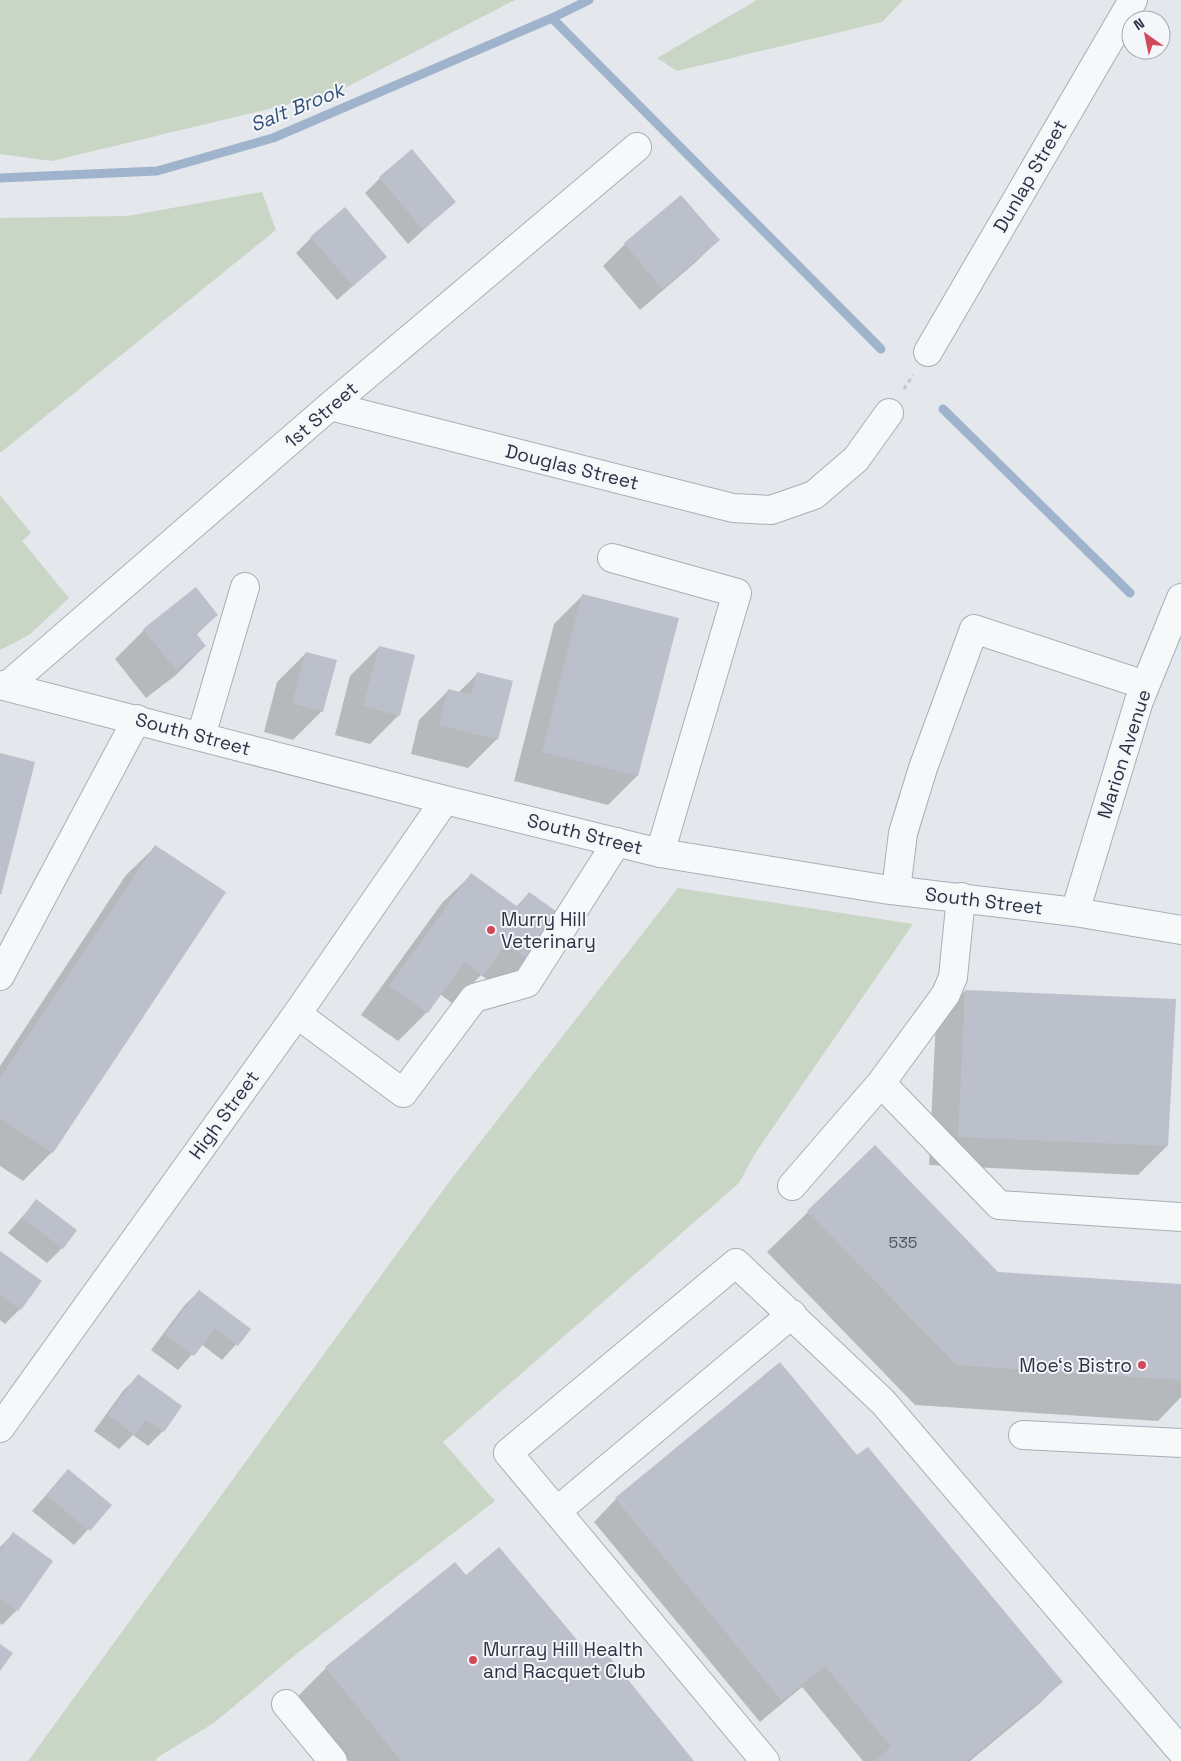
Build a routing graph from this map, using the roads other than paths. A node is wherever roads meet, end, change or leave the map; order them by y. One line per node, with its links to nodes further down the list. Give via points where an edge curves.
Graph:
1 (1133, 0): 3 (street, Dunlap Street)
2 (637, 147): 4 (street, 1st Street)
3 (928, 352)
4 (330, 406): 5 (street, Douglas Street, via 733,508 771,510 814,495 856,459); 10 (street, 1st Street)
5 (890, 412)
6 (612, 558): 15 (street, via 737,593)
7 (245, 587): 12 (street)
8 (1181, 598): 9 (street, Marion Avenue)
9 (1146, 685): 16 (street, via 974,629 903,833); 18 (street, Marion Avenue)
10 (4, 686): 11 (street, South Street)
11 (137, 720): 12 (street, South Street); 20 (street)
12 (201, 736): 13 (street, South Street)
13 (445, 800): 14 (street, South Street); 21 (street, High Street)
14 (617, 842): 15 (street, South Street); 21 (street, via 528,983 474,998 403,1093)
15 (660, 852): 16 (street, South Street)
16 (896, 890): 17 (street, South Street)
17 (961, 896): 18 (street, South Street); 22 (street, via 953,977 946,994)
18 (1075, 912): 19 (street, South Street)
19 (1181, 930)
20 (0, 976)
21 (297, 1014): 26 (street, High Street)
22 (881, 1082): 23 (street); 24 (street, via 1000,1205)
23 (792, 1186)
24 (1181, 1218)
25 (792, 1314): 29 (street); 29 (street, via 736,1263 508,1453); 31 (street, via 883,1402)
26 (0, 1428)
27 (1023, 1435): 28 (street)
28 (1181, 1443)
29 (557, 1511): 33 (street)
30 (286, 1704): 32 (street)
31 (1181, 1751)
32 (333, 1761)
33 (765, 1761)

